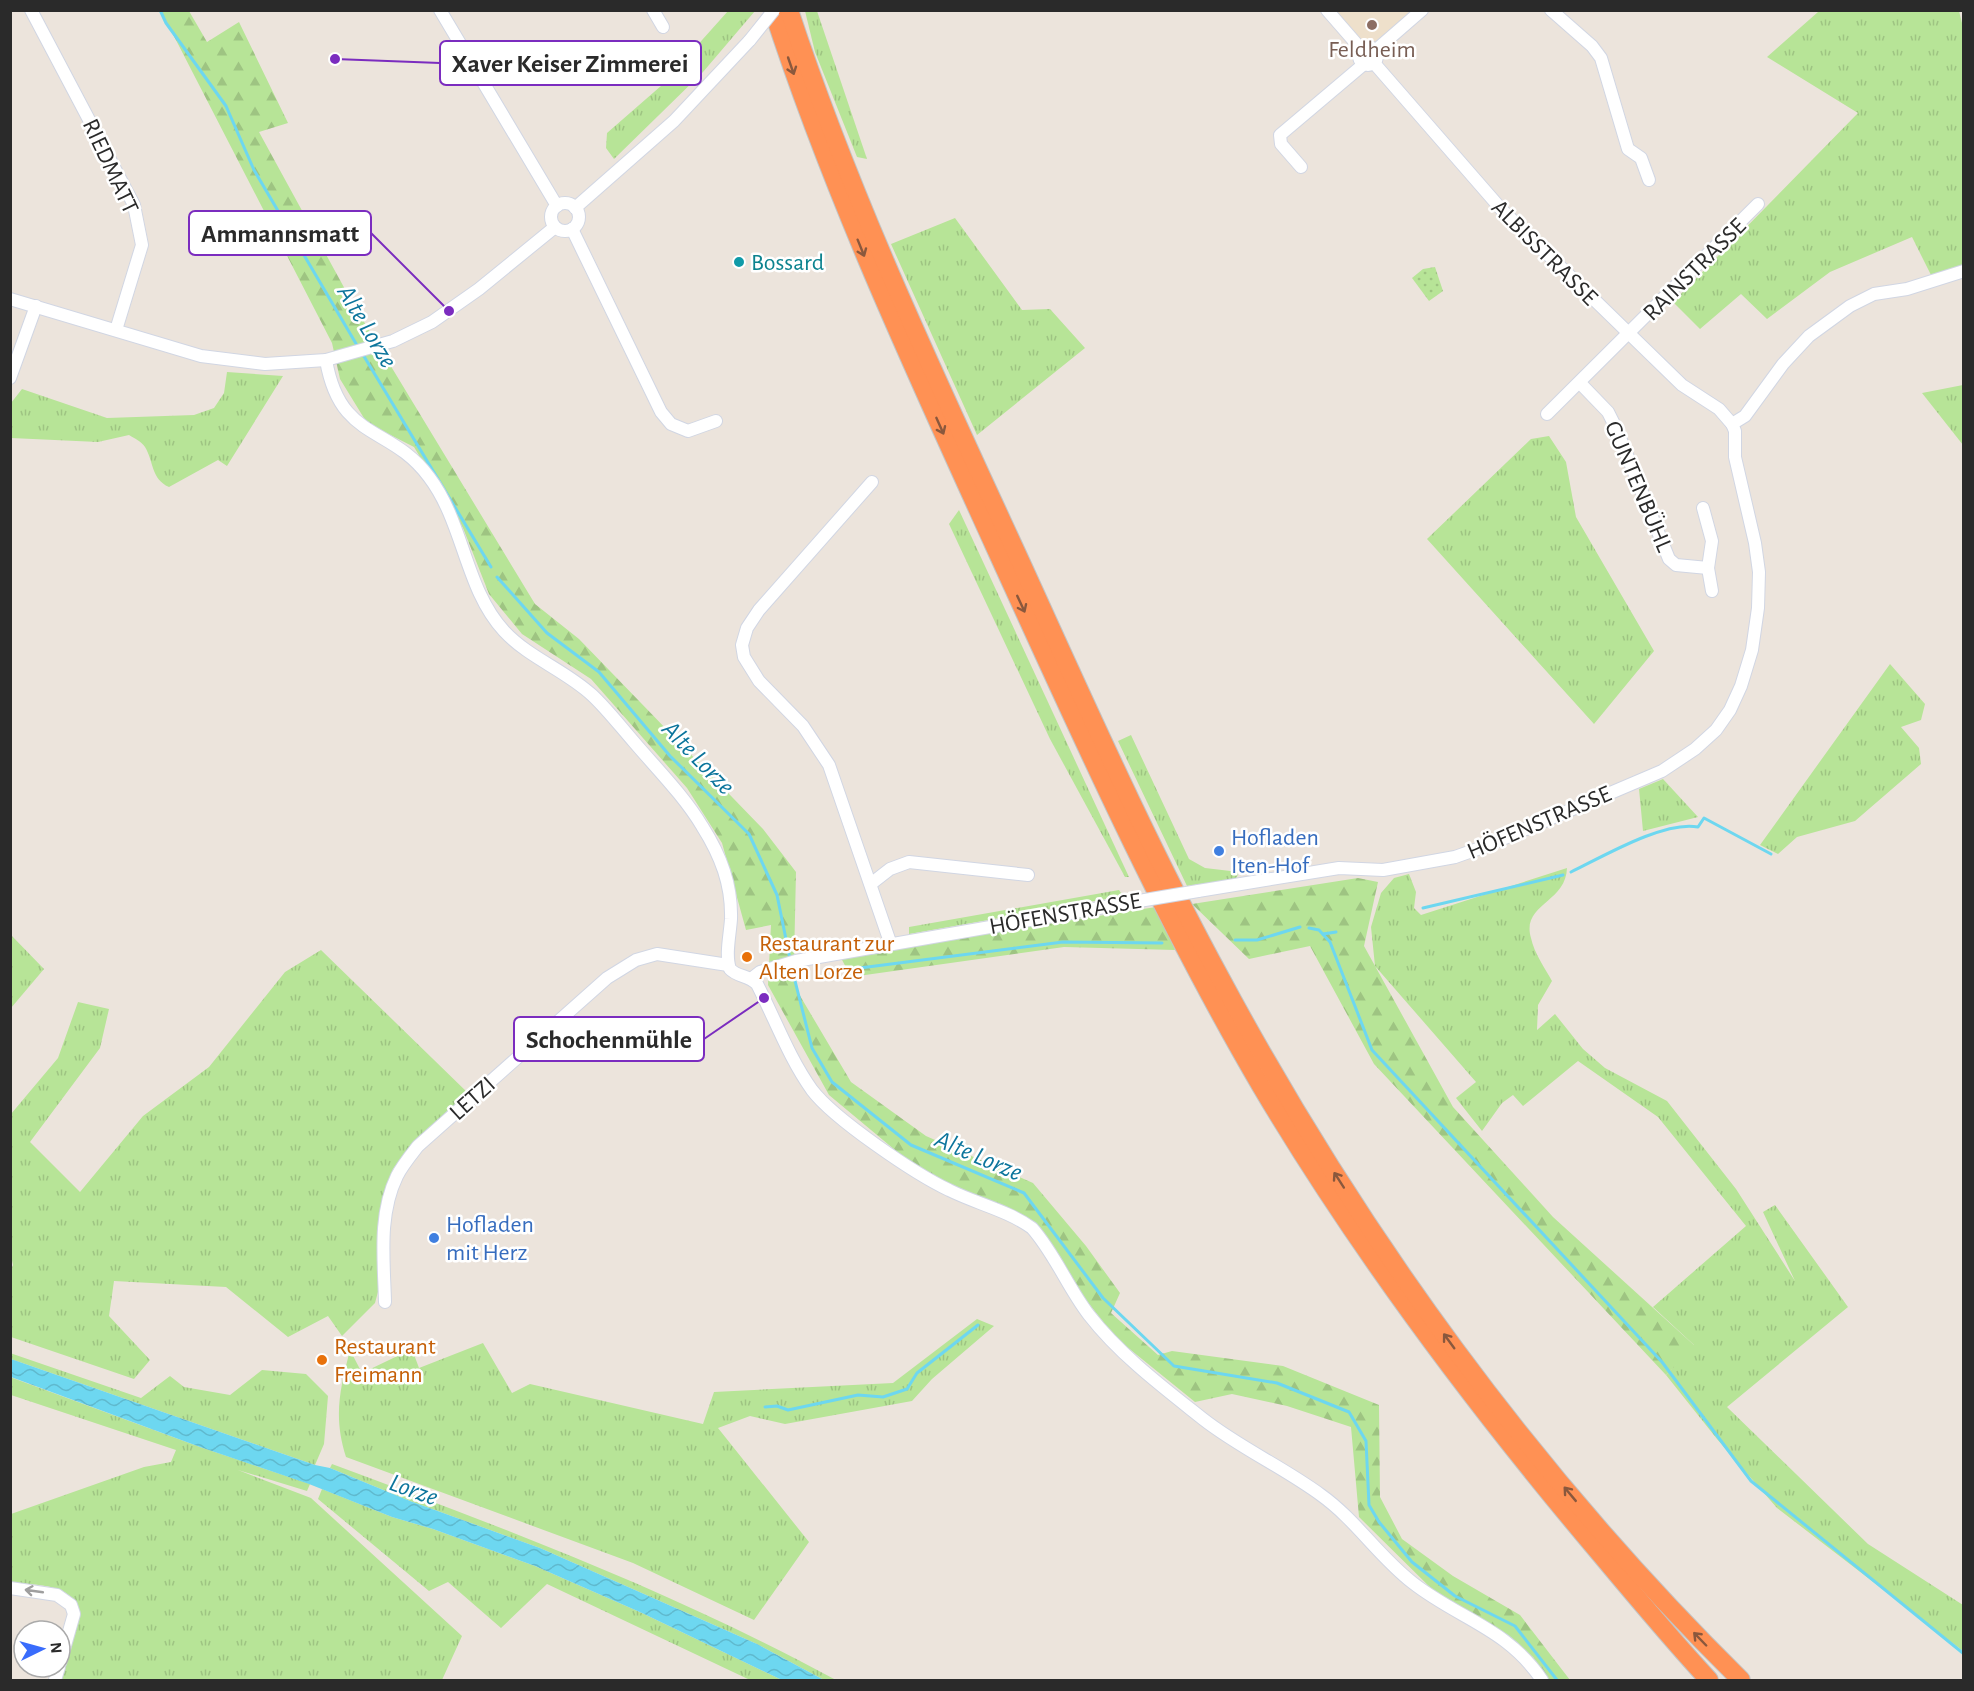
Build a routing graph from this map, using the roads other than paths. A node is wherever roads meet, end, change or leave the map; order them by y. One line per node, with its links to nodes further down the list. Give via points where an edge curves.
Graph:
1 (30, 10): 23 (street, RIEDMATT, via 134,205 142,245)
2 (440, 10): 16 (street)
3 (653, 10): 9 (street)
4 (773, 10): 17 (street, bridge, via 674,121); 41 (highway, one-way to 41, via 824,156 891,318 1087,747 1194,964 1270,1101 1366,1252 1479,1408)
5 (789, 10): 47 (highway, one-way to 5, via 1610,1540 1474,1374 1361,1214 1247,1028 1128,794 933,371 854,188)
6 (1327, 10): 10 (street, ALBISSTRASSE)
7 (1422, 10): 11 (street)
8 (1551, 10): 14 (street, via 1600,58 1628,149 1641,158)
9 (663, 27)
10 (1361, 50): 11 (street, via 1369,46); 12 (street, ALBISSTRASSE, via 1359,56)
11 (1376, 50): 12 (street, via 1378,56)
12 (1369, 64): 13 (street, via 1280,135 1281,144); 24 (street, ALBISSTRASSE, via 1502,210)
13 (1301, 167)
14 (1649, 180)
15 (1758, 204): 24 (street, RAINSTRASSE)
16 (557, 206): 17 (street, via 567,204); 18 (street, via 551,214)
17 (575, 208): 19 (street, via 578,220)
18 (555, 227): 19 (street, via 563,231); 25 (street, via 449,311 393,341)
19 (572, 229): 29 (street, via 661,412 671,424 688,431)
20 (1964, 271): 30 (street, via 1907,289 1874,294 1850,306 1809,336 1745,416)
21 (10, 299): 22 (street)
22 (36, 306): 23 (street); 26 (street)
23 (116, 330): 25 (street, via 226,361 265,364)
24 (1629, 335): 27 (street, RAINSTRASSE); 30 (street, ALBISSTRASSE, via 1682,385 1719,409)
25 (326, 360): 38 (street, via 336,397 349,416 413,458 430,478 450,514 486,608 504,631 592,695 702,826 724,868 731,895)
26 (10, 378)
27 (1580, 383): 28 (street, RAINSTRASSE); 33 (street, GUNTENBÜHL, via 1608,412 1669,558 1676,565)
28 (1547, 414)
29 (716, 421)
30 (1732, 424): 37 (street, HÖFENSTRASSE, bridge, via 1759,572 1752,650 1741,686 1716,730 1662,771 1455,857 1383,870 1339,868)
31 (872, 482): 36 (street, via 759,610 742,645 744,657 759,681 803,726 830,765)
32 (1703, 508): 33 (street, GUNTENBÜHL, via 1712,541)
33 (1708, 568): 34 (street, GUNTENBÜHL)
34 (1712, 591)
35 (1028, 875): 36 (street, HÖFENSTRASSE, via 909,862 890,869)
36 (872, 883): 37 (street)
37 (890, 942): 39 (street, HÖFENSTRASSE, via 796,961 770,968)
38 (728, 965): 39 (street, via 735,974); 40 (street, LETZI, via 657,954 636,960 607,978 418,1146 397,1175 387,1202)
39 (751, 979): 44 (street, via 796,1066 828,1106 929,1179 1018,1218 1032,1228 1088,1313 1146,1371 1247,1451 1327,1499 1412,1582 1514,1647)
40 (385, 1302)
41 (1600, 1553): 45 (highway); 46 (highway)
42 (10, 1588): 43 (street, one-way to 42, via 71,1605 57,1595)
43 (72, 1621)
44 (1542, 1680)
45 (1709, 1680)
46 (1718, 1680)
47 (1741, 1680)

